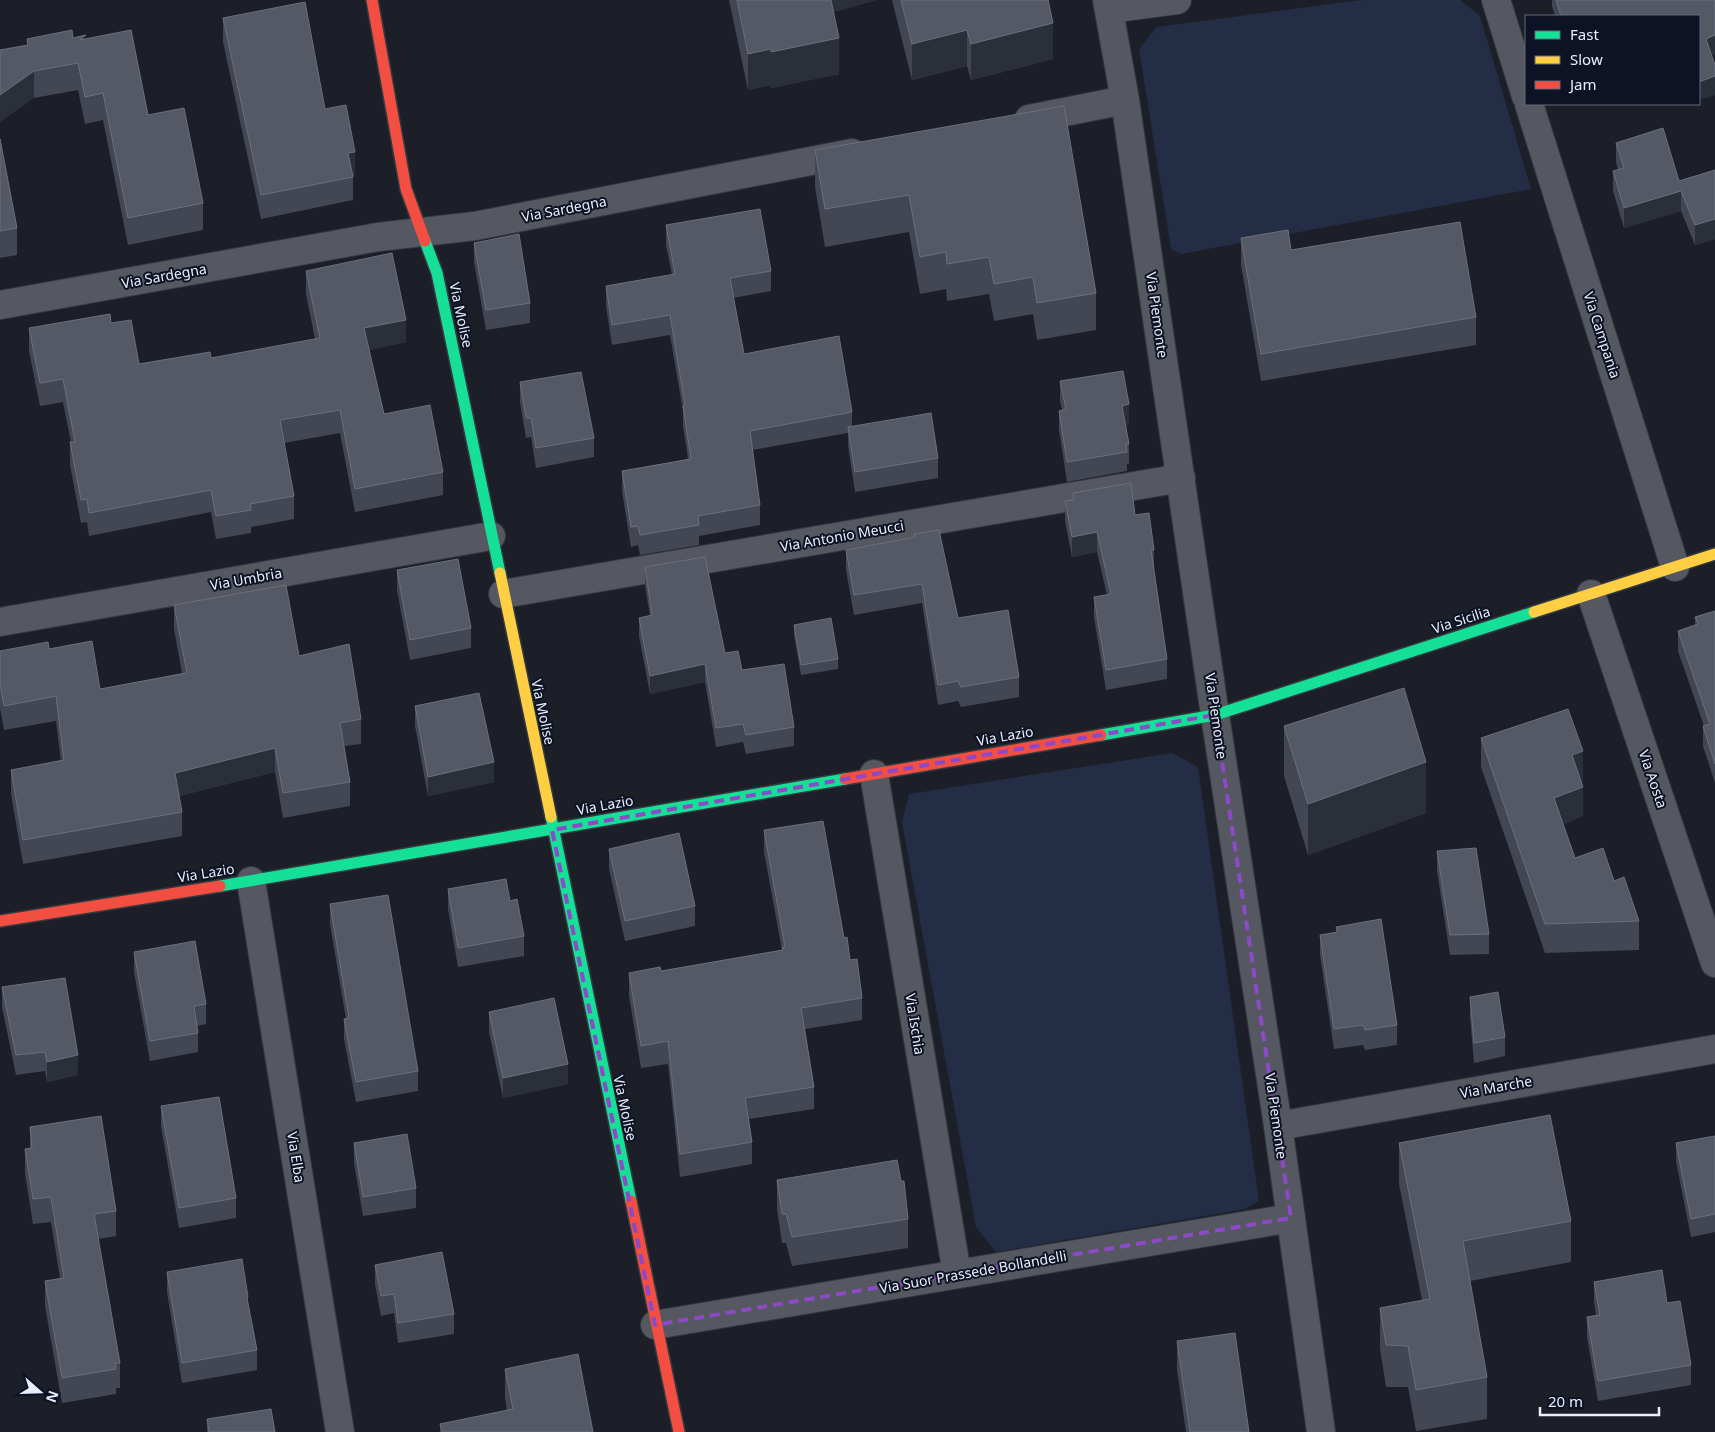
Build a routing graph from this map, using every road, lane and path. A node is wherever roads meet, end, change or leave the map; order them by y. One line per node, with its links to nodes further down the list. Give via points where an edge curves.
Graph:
1 (372, 0): 10 (street, Via Molise, via 406,189)
2 (1177, 0): 4 (street)
3 (1496, 0): 5 (street)
4 (1108, 5): 6 (street, Via Piemonte)
5 (1525, 93)
6 (1126, 100): 8 (street); 12 (street, Via Piemonte)
7 (1529, 105): 15 (street, Via Campania)
8 (1009, 123)
9 (873, 149): 10 (street, Via Sardegna, via 475,226)
10 (422, 232): 11 (street, Via Sardegna); 13 (street, Via Molise, via 437,273)
11 (0, 305)
12 (1181, 478): 16 (street, Via Antonio Meucci); 19 (street, Via Piemonte)
13 (492, 536): 16 (street, Via Molise); 18 (street, Via Umbria)
14 (1715, 554): 15 (street, Via Sicilia)
15 (1675, 567): 17 (street, Via Sicilia)
16 (504, 594): 21 (street, Via Molise)
17 (1590, 594): 19 (street, Via Sicilia); 24 (street, Via Aosta)
18 (0, 622)
19 (1215, 715): 20 (street, Via Lazio); 26 (street, Via Piemonte)
20 (874, 774): 21 (street, Via Lazio); 28 (street, Via Ischia)
21 (552, 830): 22 (street, Via Lazio); 29 (street, Via Molise)
22 (251, 881): 23 (street, Via Lazio); 30 (street, Via Elba)
23 (0, 920)
24 (1715, 963)
25 (1715, 1049): 26 (street, Via Marche)
26 (1278, 1126): 27 (street, Via Piemonte)
27 (1291, 1218): 28 (street, Via Suor Prassede Bollandelli); 32 (street, Via Piemonte)
28 (957, 1274): 29 (street, Via Suor Prassede Bollandelli)
29 (655, 1325): 31 (street, Via Molise)
30 (340, 1432)
31 (679, 1432)
32 (1321, 1432)

